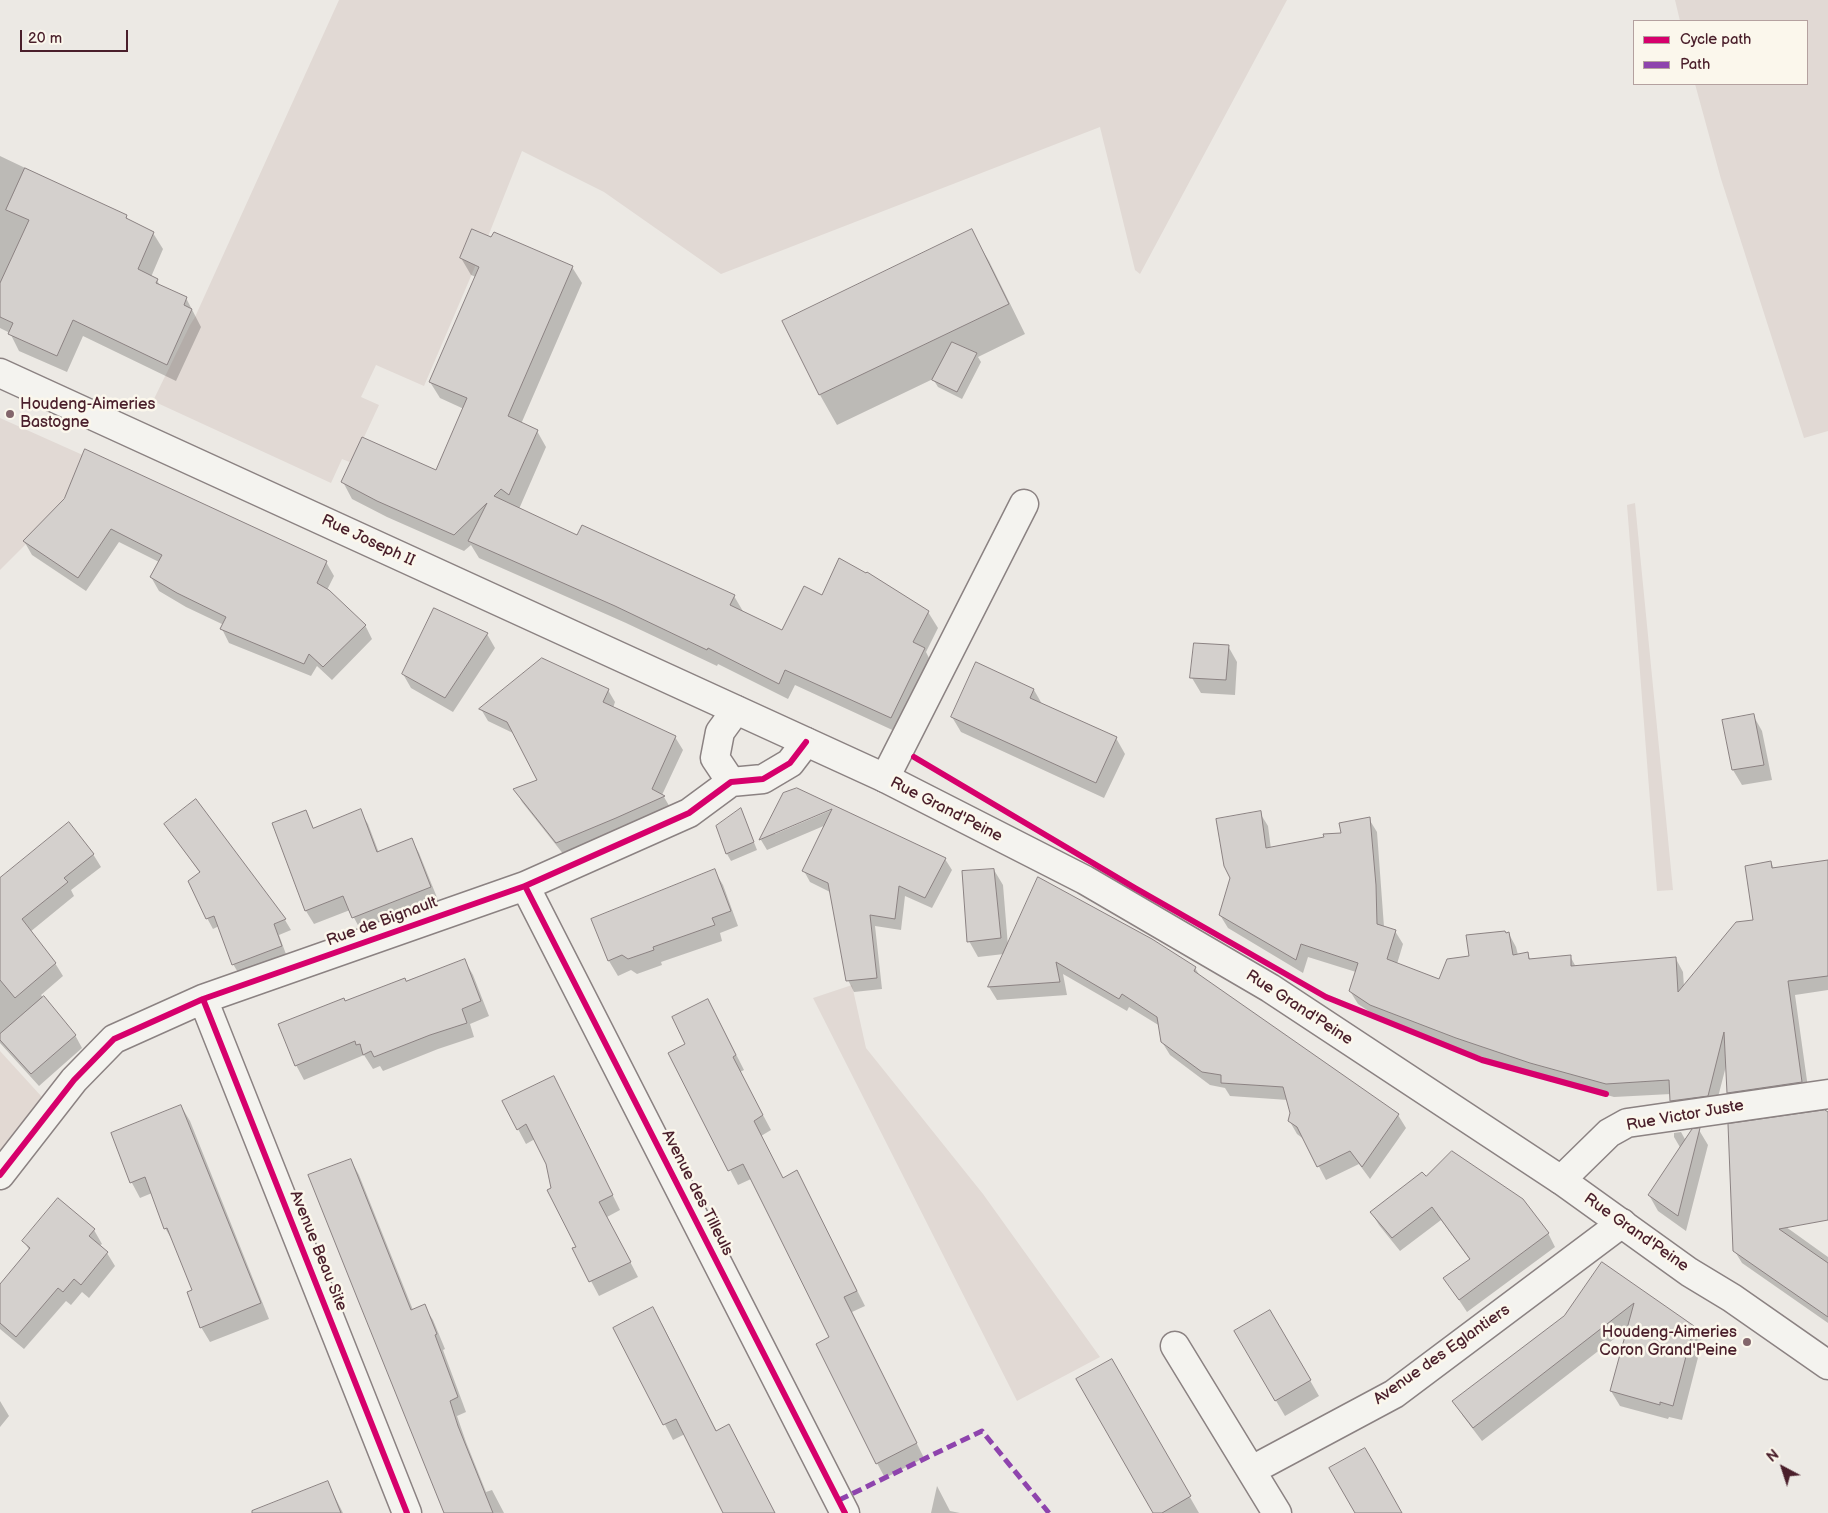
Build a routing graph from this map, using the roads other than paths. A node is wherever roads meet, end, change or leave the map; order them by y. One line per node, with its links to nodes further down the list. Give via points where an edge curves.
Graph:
1 (0, 373): 3 (street, Rue Joseph II)
2 (1024, 504): 5 (street)
3 (736, 710): 4 (street, Rue Grand'Peine); 6 (street, via 720,732 715,758)
4 (806, 742): 5 (street, Rue Grand'Peine); 6 (street, via 790,764 763,779)
5 (885, 778): 11 (street, Rue Grand'Peine, via 1085,880 1270,988)
6 (731, 782): 7 (street, Rue de Bignault, via 689,813)
7 (525, 886): 8 (street, Rue de Bignault); 17 (street, Avenue des Tilleuls)
8 (203, 1000): 10 (street, Rue de Bignault, via 114,1039 74,1080); 16 (street, Avenue Beau Site)
9 (1828, 1094): 11 (street, Rue Victor Juste, via 1627,1124 1609,1132)
10 (0, 1175)
11 (1561, 1180): 12 (street, Rue Grand'Peine)
12 (1622, 1223): 14 (street, Rue Grand'Peine); 15 (street, Avenue des Eglantiers, via 1394,1394)
13 (1175, 1346): 15 (street)
14 (1828, 1365)
15 (1252, 1470): 18 (street)
16 (407, 1513)
17 (845, 1513)
18 (1277, 1513)

